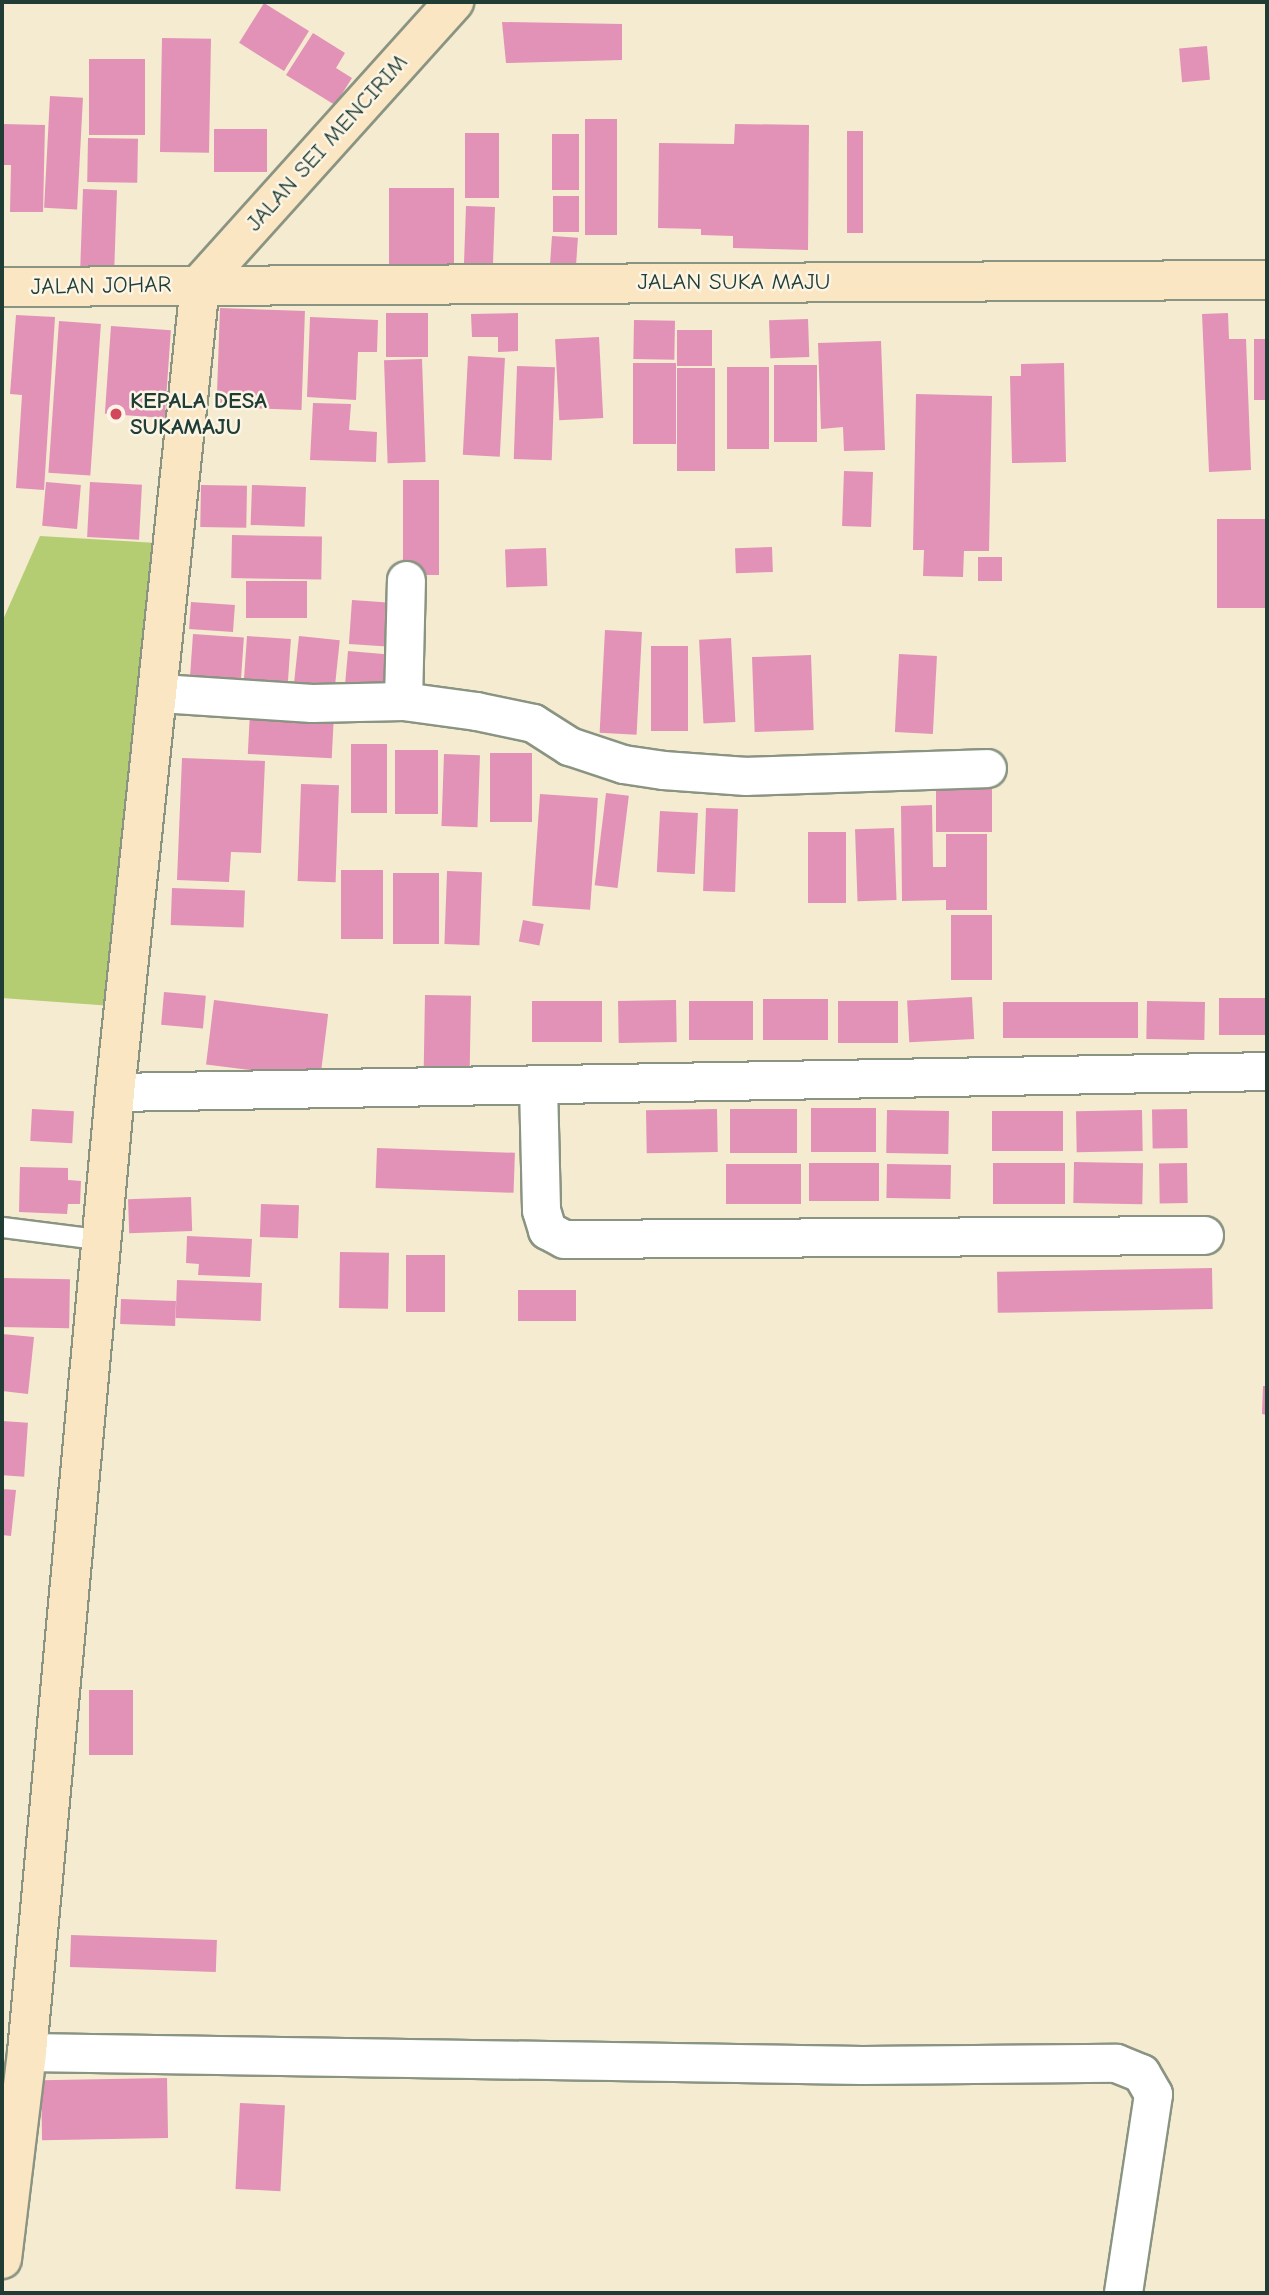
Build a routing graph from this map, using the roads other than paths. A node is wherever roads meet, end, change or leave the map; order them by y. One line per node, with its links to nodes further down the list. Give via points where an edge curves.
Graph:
1 (454, 2): 3 (street, JALAN SEI MENCIRIM)
2 (1267, 280): 3 (street, JALAN SUKA MAJU)
3 (200, 284): 4 (street, JALAN JOHAR); 6 (street)
4 (2, 287)
5 (405, 580): 7 (street)
6 (160, 693): 7 (street, via 312,703); 11 (street)
7 (402, 701): 8 (street, via 533,723 569,746 624,764 663,770 746,776)
8 (987, 768)
9 (1267, 1071): 10 (street)
10 (538, 1085): 11 (street); 13 (street, via 541,1210 547,1230 564,1239)
11 (115, 1093): 14 (street)
12 (2, 1227): 14 (lane)
13 (1203, 1235)
14 (105, 1240): 15 (street)
15 (27, 2052): 16 (street); 17 (street, via 862,2065 1116,2063 1141,2073 1153,2094)
16 (2, 2259)
17 (1123, 2293)

